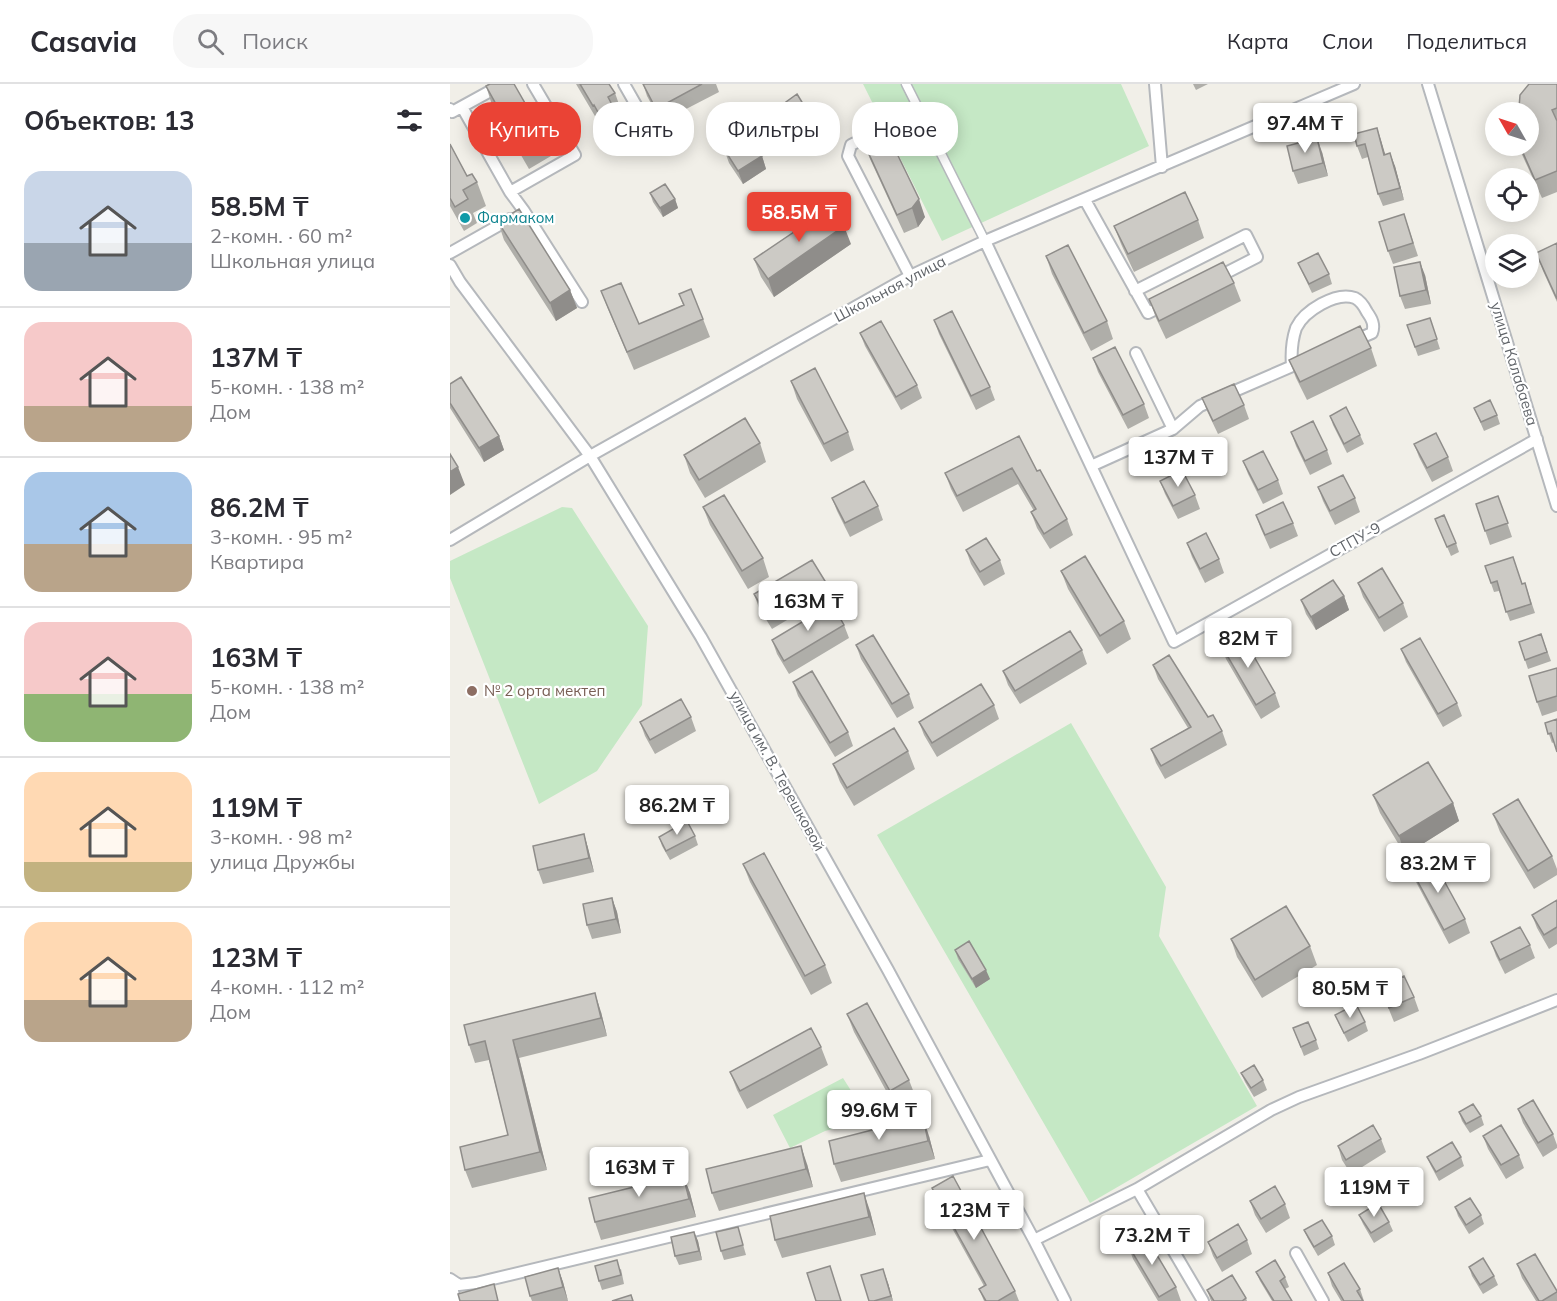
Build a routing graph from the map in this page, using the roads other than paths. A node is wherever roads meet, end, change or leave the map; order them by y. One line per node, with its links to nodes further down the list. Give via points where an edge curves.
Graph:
1 (503, 84): 8 (street)
2 (533, 84): 16 (street, via 575,155)
3 (624, 84): 9 (street)
4 (906, 84): 10 (street)
5 (1155, 84): 15 (street)
6 (1354, 84): 15 (street, Школьная улица)
7 (1428, 84): 32 (street, улица Калабаева)
8 (487, 88): 11 (street)
9 (634, 102)
10 (915, 102)
11 (462, 107): 12 (street, via 452,112); 16 (street)
12 (450, 109)
13 (852, 144): 22 (street, via 848,156)
14 (942, 156): 19 (street)
15 (1162, 167): 17 (street, Школьная улица)
16 (510, 192): 18 (street)
17 (1085, 200): 19 (street, Школьная улица); 24 (street)
18 (524, 211): 20 (street); 26 (street)
19 (985, 241): 22 (street, Школьная улица); 34 (street)
20 (450, 253)
21 (450, 265): 33 (street, улица им. В. Терешковой)
22 (910, 276): 33 (street, Школьная улица)
23 (1207, 282): 24 (street, via 1257,257 1246,235)
24 (1135, 291): 25 (street, via 1148,313)
25 (1177, 298)
26 (582, 302)
27 (1342, 345): 30 (street, via 1372,333 1374,327 1361,302 1342,295 1308,311 1297,328)
28 (1136, 353): 31 (street)
29 (1312, 358): 30 (street)
30 (1292, 366): 31 (street, via 1200,406)
31 (1173, 429): 34 (street)
32 (1537, 439): 34 (street, СТПУ-9, via 1174,642); 35 (street, улица Калабаева)
33 (591, 456): 36 (street, Школьная улица); 38 (street, улица им. В. Терешковой, via 707,647)
34 (1090, 466)
35 (1557, 506)
36 (450, 540)
37 (1557, 1000): 39 (street, via 1289,1102)
38 (990, 1160): 40 (street, улица им. В. Терешковой); 42 (street, via 476,1283 459,1285)
39 (1137, 1189): 40 (street); 45 (street)
40 (1034, 1240): 44 (street, улица им. В. Терешковой)
41 (1296, 1253): 46 (street)
42 (450, 1280): 43 (street)
43 (455, 1301)
44 (1065, 1301)
45 (1203, 1301)
46 (1323, 1301)

